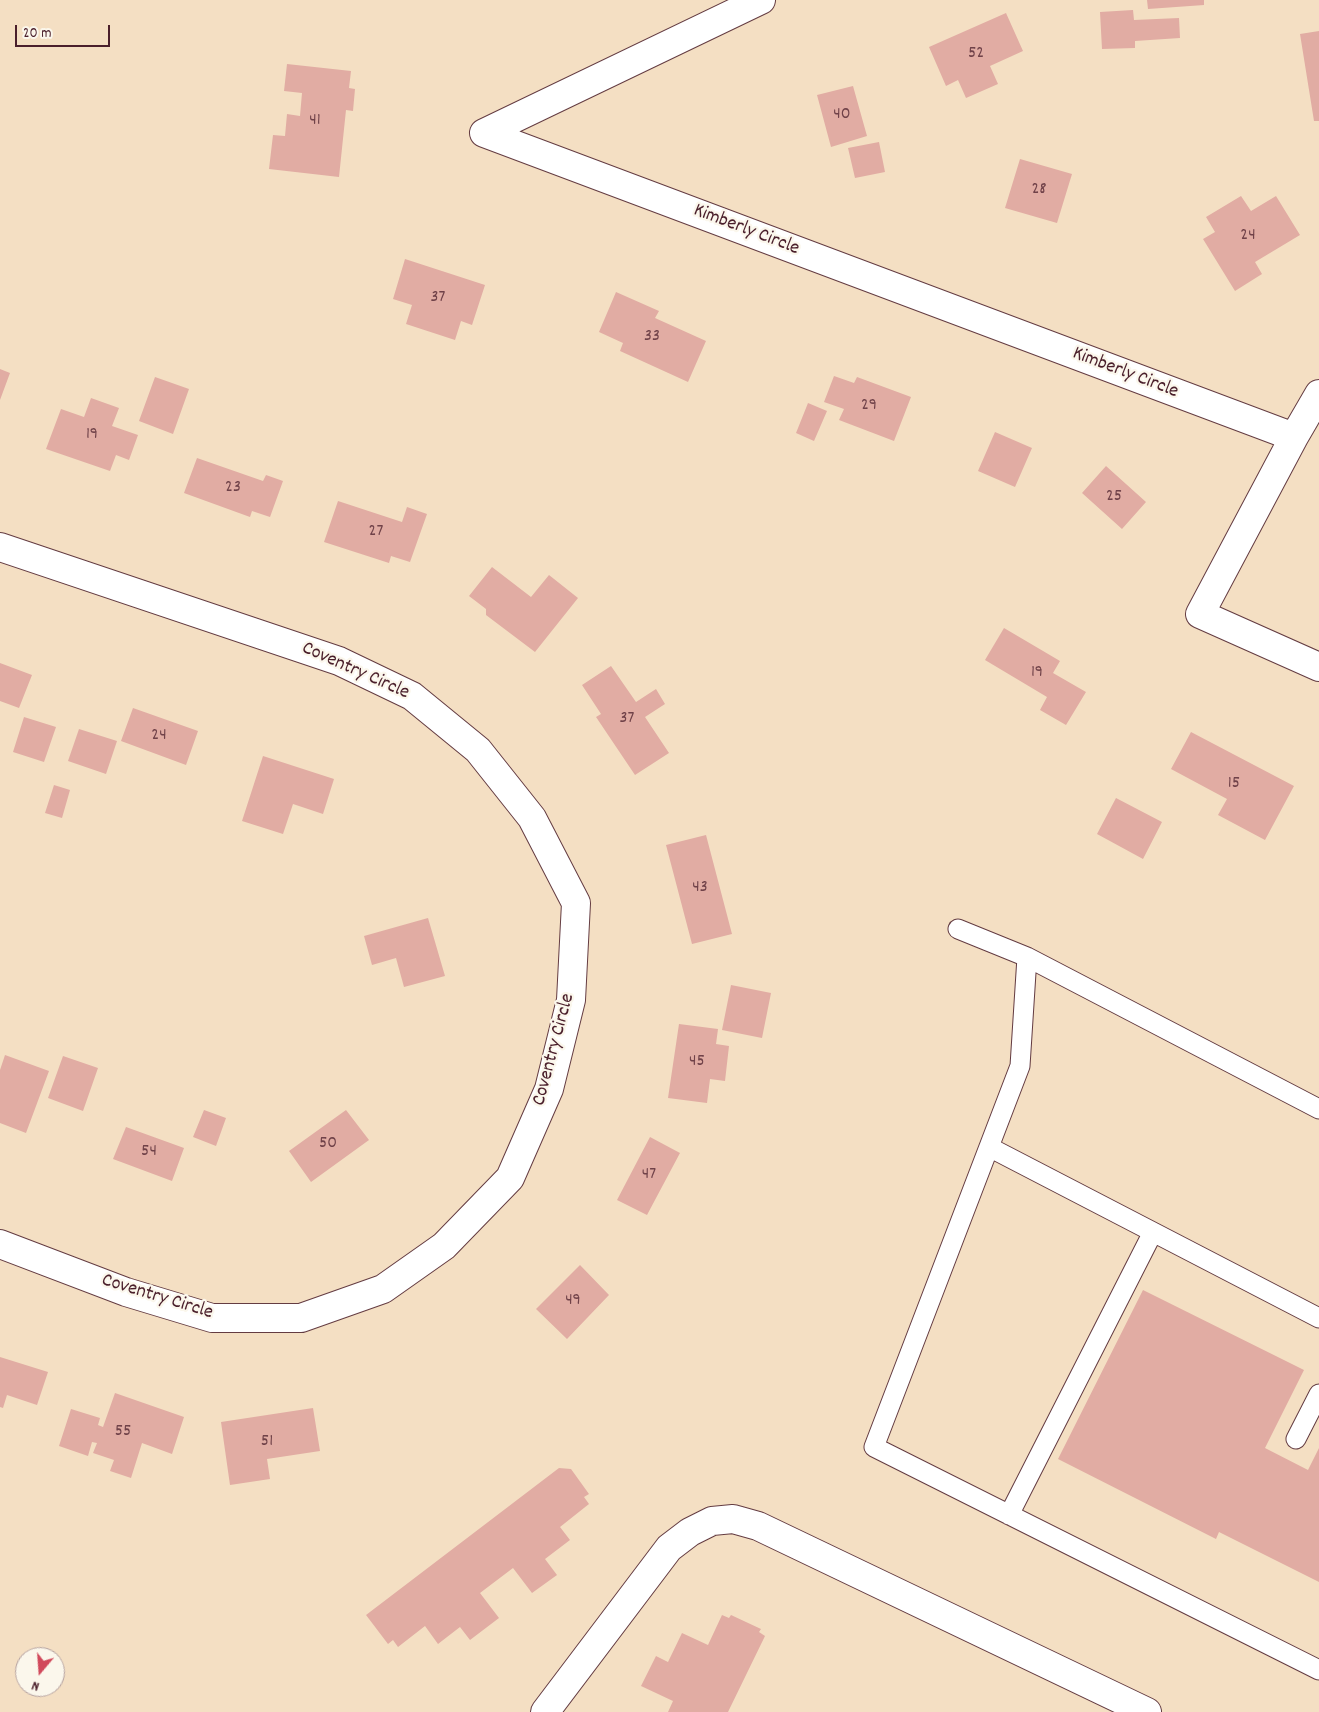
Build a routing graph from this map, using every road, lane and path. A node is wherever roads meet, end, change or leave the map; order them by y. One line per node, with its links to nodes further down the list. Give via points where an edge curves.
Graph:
1 (761, 0): 3 (street, Kimberly Circle, via 484,133)
2 (1319, 394): 3 (street)
3 (1294, 437): 5 (street, via 1200,614)
4 (0, 547): 11 (street, Coventry Circle, via 339,661 412,696 478,750 532,818 576,903 571,1000 549,1089 510,1178 444,1246 383,1289 301,1318 212,1318 126,1292)
5 (1319, 668)
6 (958, 929): 7 (lane)
7 (1027, 958): 8 (lane); 9 (lane, via 1020,1066)
8 (1319, 1109)
9 (989, 1147): 10 (lane); 15 (lane, via 874,1447)
10 (1153, 1232): 12 (lane); 15 (lane)
11 (0, 1244)
12 (1319, 1318)
13 (1319, 1394): 14 (lane)
14 (1296, 1439)
15 (1009, 1515): 16 (lane)
16 (1319, 1670)
17 (545, 1712): 18 (street, via 669,1548 712,1521 733,1519 758,1526)
18 (1147, 1712)

